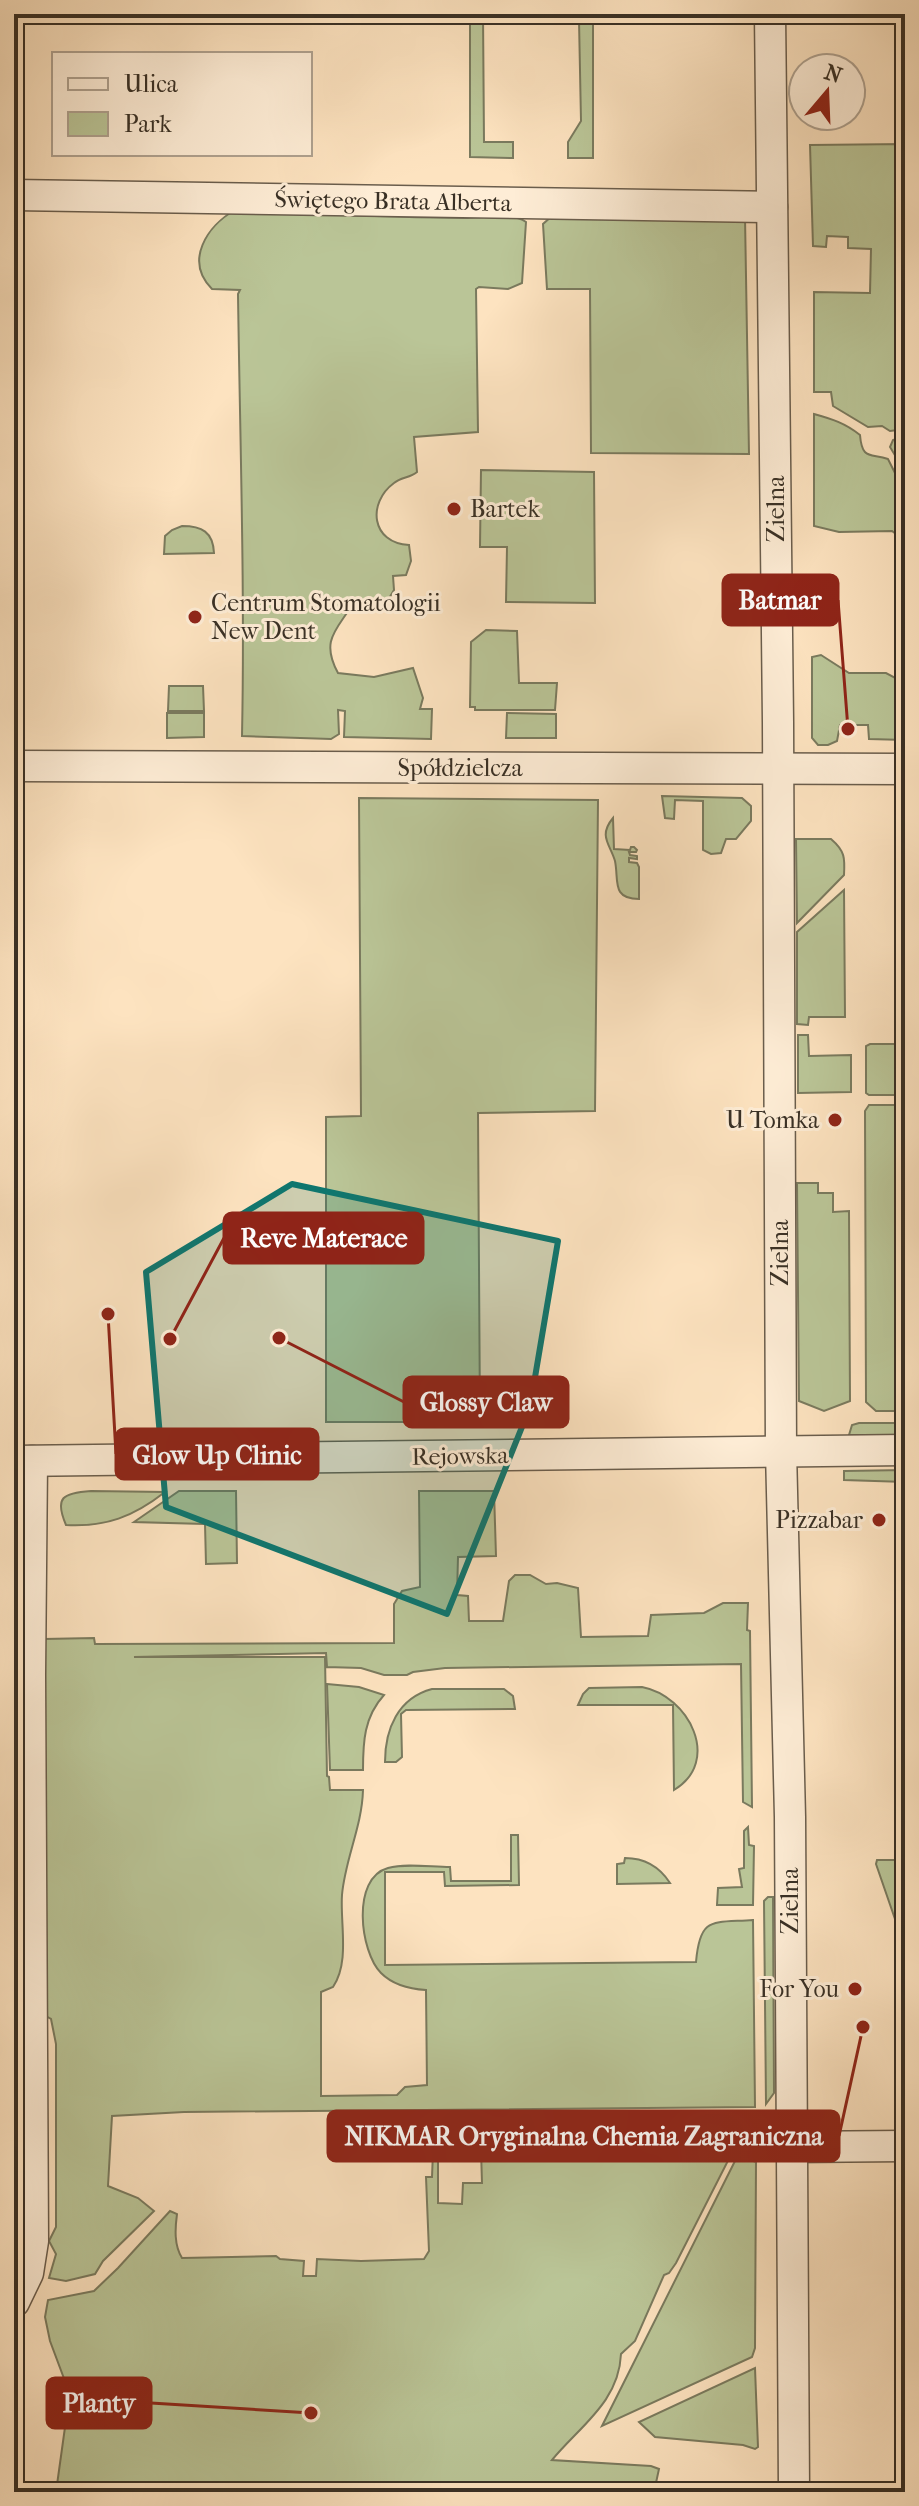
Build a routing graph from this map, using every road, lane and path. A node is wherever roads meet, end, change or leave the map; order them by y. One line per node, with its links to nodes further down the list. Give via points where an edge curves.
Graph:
1 (770, 14): 3 (street, Zielna)
2 (14, 195): 3 (street, Świętego Brata Alberta)
3 (772, 207): 6 (street, Zielna)
4 (14, 766): 6 (street, Spółdzielcza)
5 (905, 769): 6 (street, Spółdzielcza)
6 (778, 770): 8 (street, Zielna)
7 (905, 1450): 8 (street, Rejowska)
8 (781, 1451): 9 (street, Rejowska); 11 (street, Zielna)
9 (23, 1461): 12 (street, via 33,2241 28,2273)
10 (905, 2146): 11 (street)
11 (791, 2147): 13 (street, Zielna)
12 (14, 2302)
13 (794, 2492)

